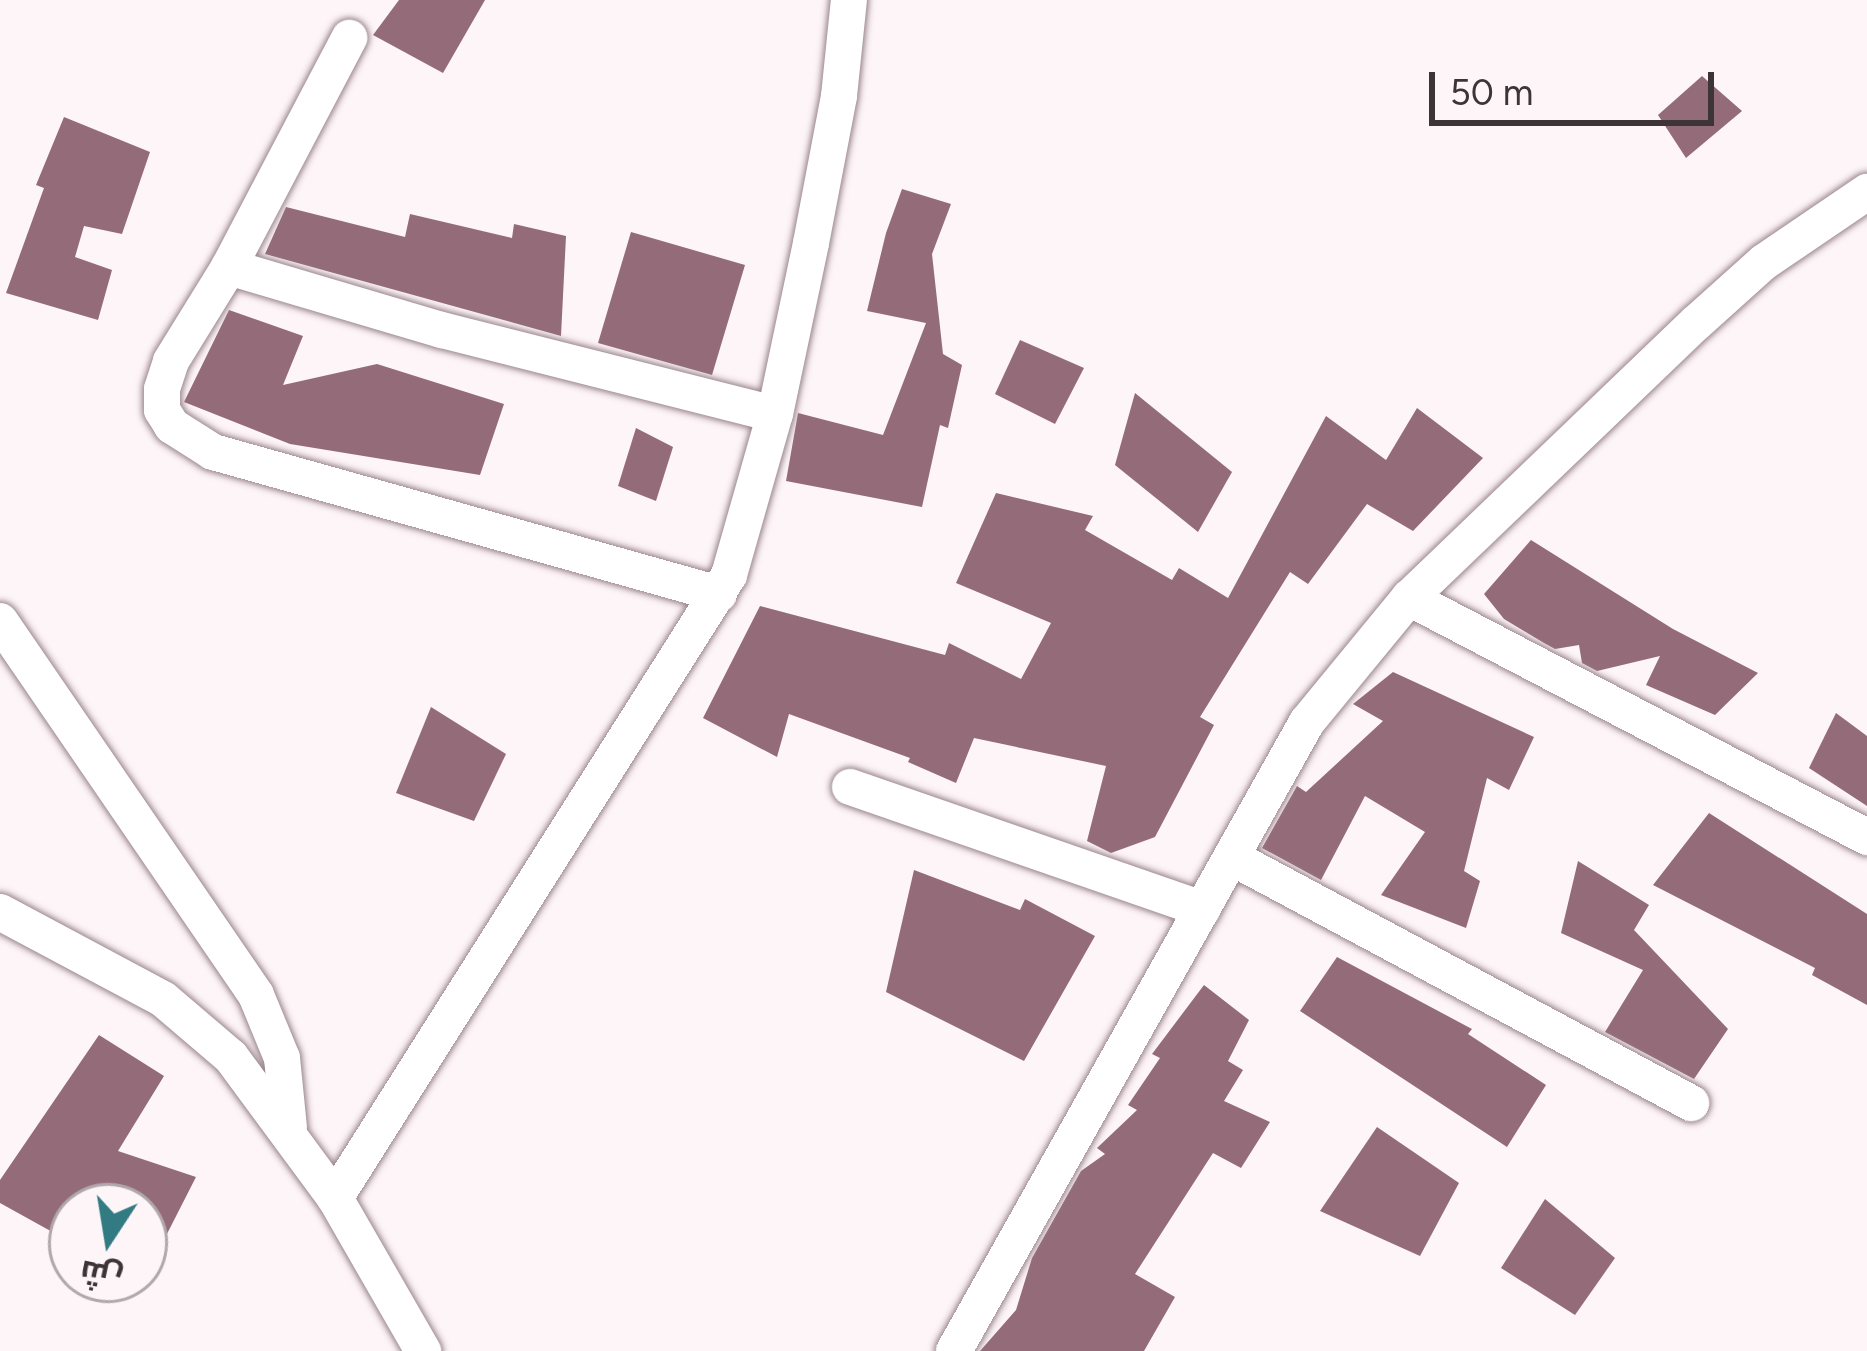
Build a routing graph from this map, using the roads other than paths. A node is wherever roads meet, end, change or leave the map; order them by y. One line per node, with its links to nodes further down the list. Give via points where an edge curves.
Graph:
1 (848, 0): 5 (street, via 839,96)
2 (349, 38): 4 (street)
3 (1867, 192): 7 (street, via 1764,262)
4 (229, 267): 5 (street); 6 (street, via 162,389 162,410 191,440)
5 (775, 414): 6 (street, via 740,548)
6 (719, 594): 16 (street)
7 (1409, 598): 10 (street); 11 (street, via 1307,722)
8 (0, 621): 15 (street, via 256,995 282,1058)
9 (850, 787): 12 (street)
10 (1867, 836)
11 (1231, 857): 12 (street); 14 (street)
12 (1202, 909): 18 (street)
13 (0, 912): 15 (street, via 163,999 231,1058)
14 (1690, 1103)
15 (290, 1132): 16 (street)
16 (335, 1198): 17 (street)
17 (423, 1351)
18 (954, 1351)

